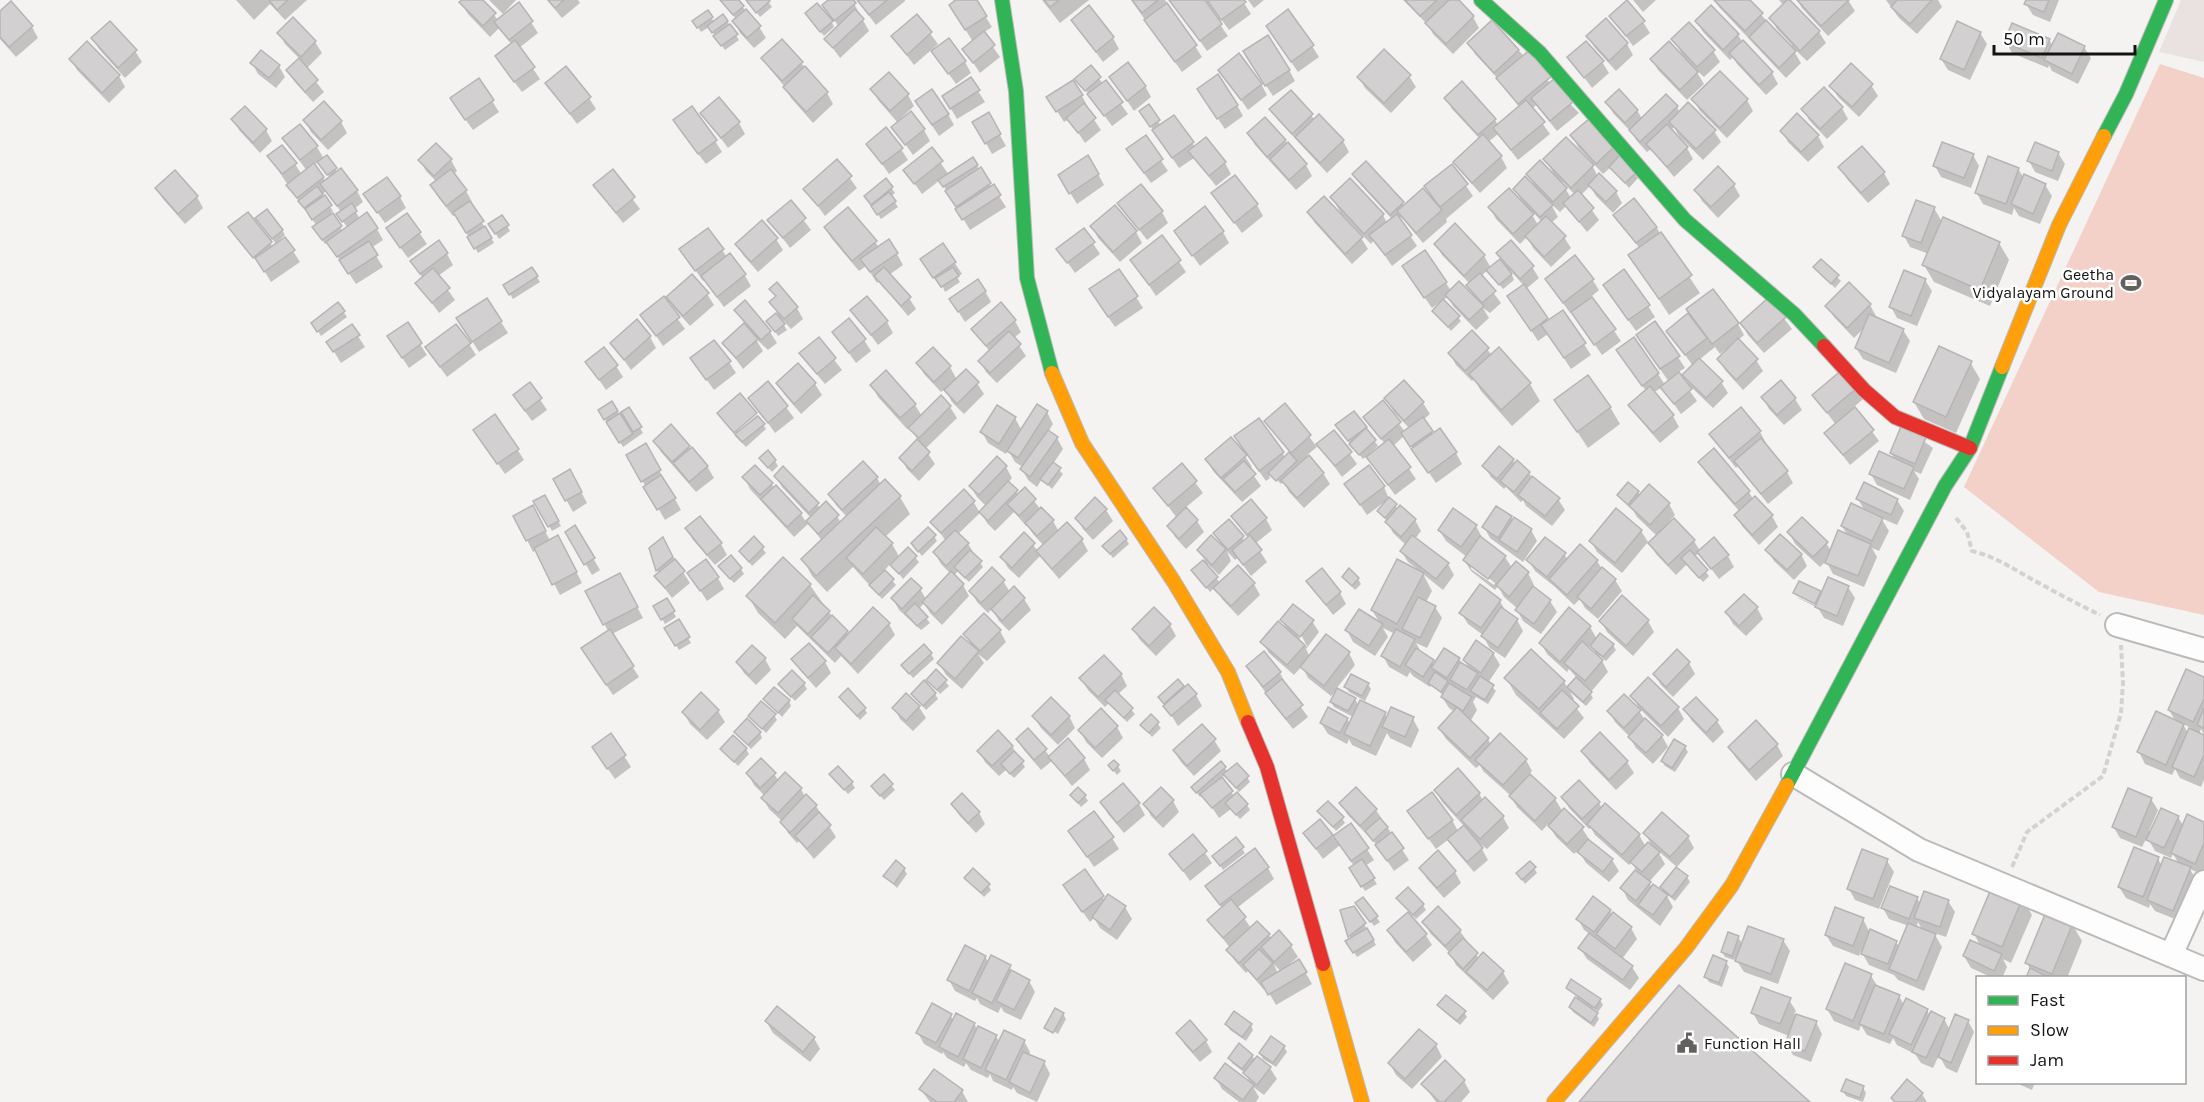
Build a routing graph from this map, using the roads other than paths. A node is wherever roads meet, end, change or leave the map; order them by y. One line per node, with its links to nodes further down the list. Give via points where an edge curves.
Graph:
1 (1002, 0): 11 (street, via 1016,91 1027,278 1053,376 1082,443 1228,672 1267,767)
2 (1481, 0): 4 (street, via 1540,52 1684,220 1794,314 1864,390 1895,417)
3 (2166, 0): 4 (street, via 2126,94 2059,225)
4 (1970, 448): 7 (street, via 1945,486)
5 (2117, 625): 6 (street)
6 (2204, 651)
7 (1793, 774): 9 (street, via 1919,850); 12 (street, via 1732,885 1699,930)
8 (2204, 882): 9 (street)
9 (2171, 955): 10 (street)
10 (2204, 969)
11 (1362, 1102)
12 (1554, 1102)

